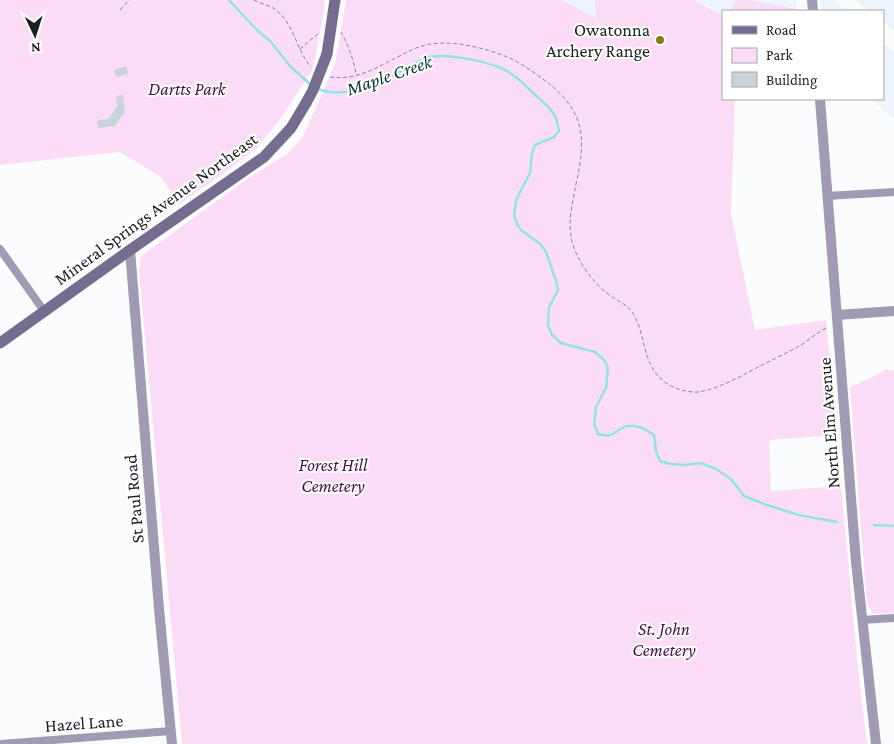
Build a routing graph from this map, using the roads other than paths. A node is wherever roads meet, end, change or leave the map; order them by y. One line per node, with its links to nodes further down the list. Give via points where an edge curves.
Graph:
1 (335, 0): 6 (main road, Mineral Springs Avenue Northeast, bridge, via 327,54 313,90 291,128 264,157)
2 (820, 100): 4 (street, North Elm Avenue)
3 (894, 192): 4 (street)
4 (827, 196): 9 (street, North Elm Avenue)
5 (0, 249): 7 (street)
6 (130, 250): 7 (main road, Mineral Springs Avenue Northeast); 13 (street, St Paul Road)
7 (44, 311): 10 (main road, Mineral Springs Avenue Northeast)
8 (894, 312): 9 (street)
9 (837, 321): 12 (street, North Elm Avenue)
10 (0, 343)
11 (894, 618): 12 (street)
12 (862, 620): 16 (street, North Elm Avenue)
13 (171, 731): 14 (street, Hazel Lane); 15 (street, St Paul Road)
14 (0, 744)
15 (172, 744)
16 (876, 744)

